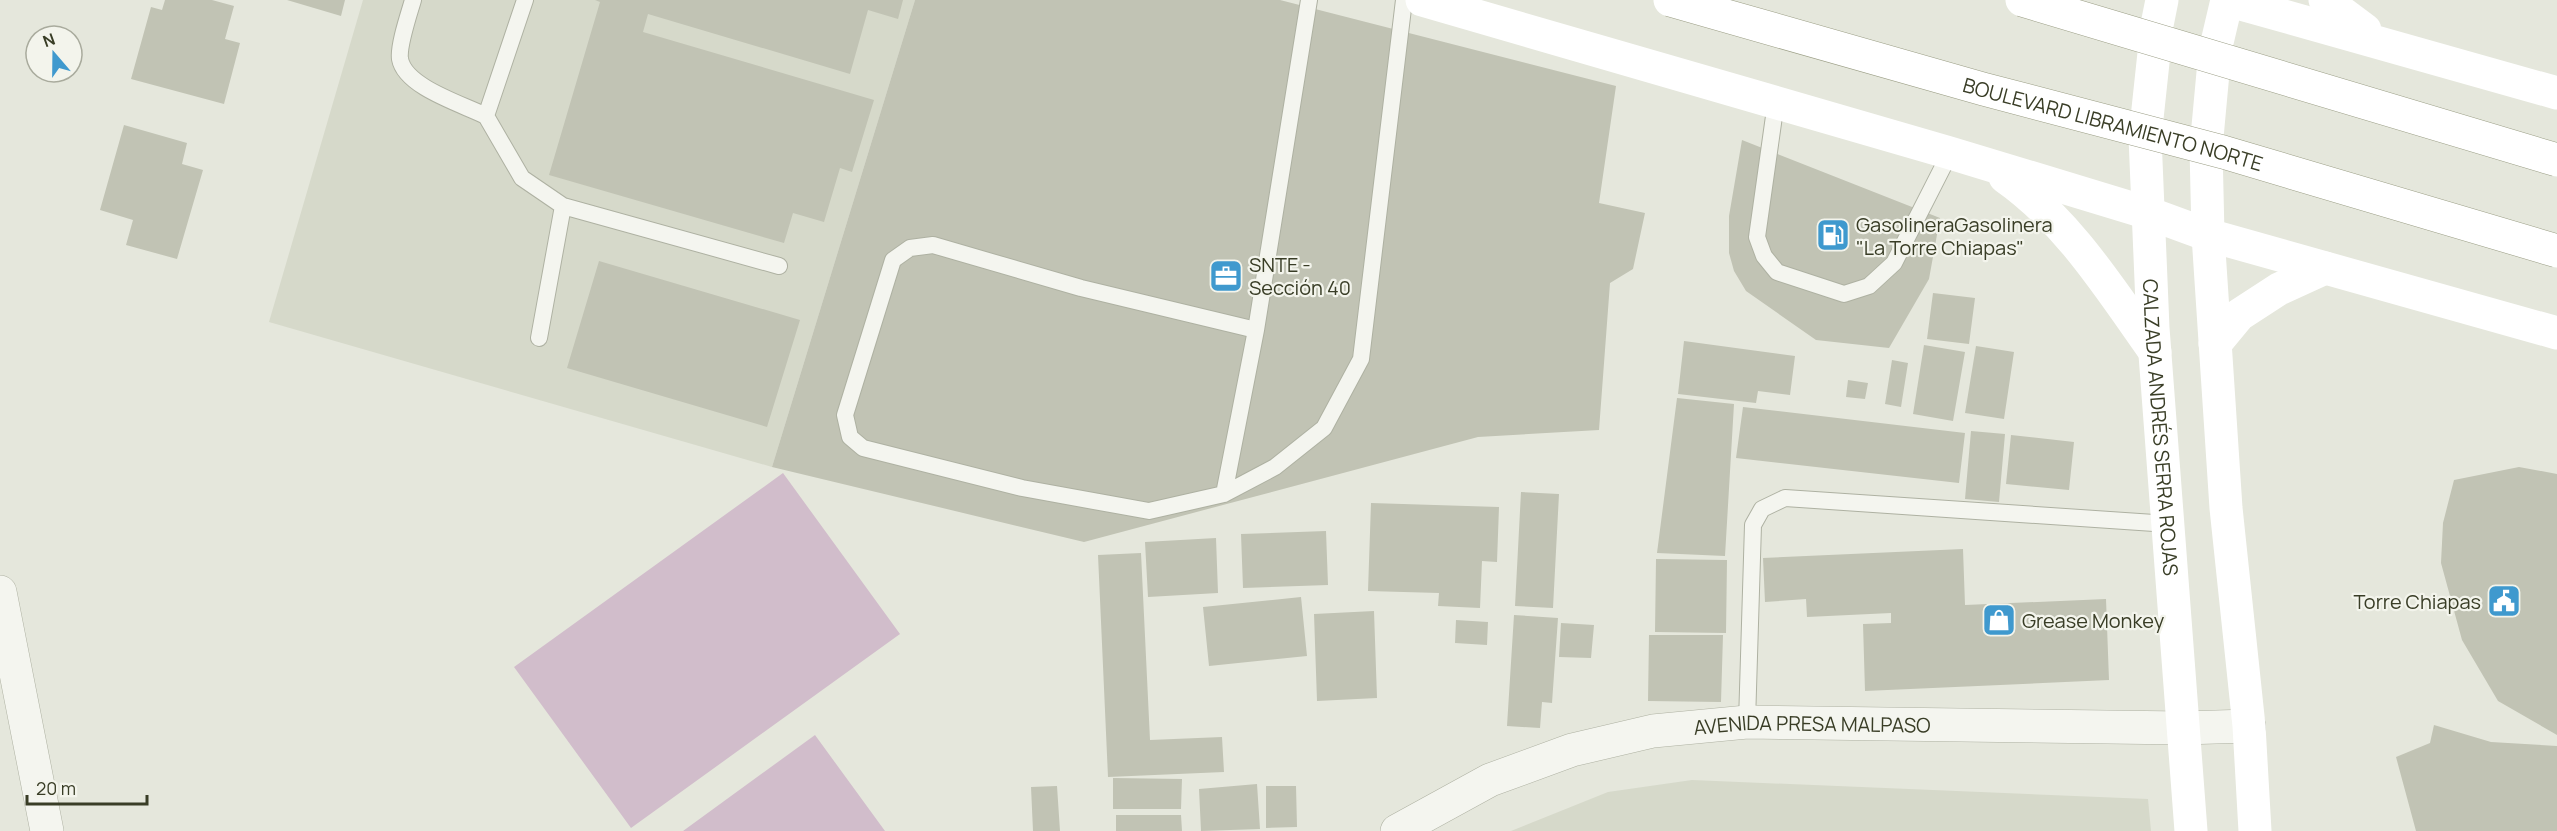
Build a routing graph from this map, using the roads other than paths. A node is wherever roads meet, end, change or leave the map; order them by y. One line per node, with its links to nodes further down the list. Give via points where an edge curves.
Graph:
1 (412, 0): 14 (lane, via 399,57 405,72 417,84)
2 (525, 0): 14 (lane)
3 (1309, 0): 24 (lane)
4 (1404, 0): 29 (lane, via 1362,359 1324,428 1275,467)
5 (1422, 0): 13 (main road)
6 (1670, 0): 21 (main road, BOULEVARD LIBRAMIENTO NORTE, bridge, via 2223,152)
7 (2022, 0): 16 (main road, bridge)
8 (2227, 0): 11 (main road); 20 (main road, via 2215,51 2206,148)
9 (2325, 0): 11 (main road)
10 (2160, 13): 19 (main road, CALZADA ANDRÉS SERRA ROJAS, via 2145,137)
11 (2383, 43): 12 (main road)
12 (2557, 93)
13 (1776, 102): 15 (main road); 15 (lane, via 1757,237 1764,256 1778,272 1844,294 1869,286 1894,263)
14 (486, 116): 18 (lane, via 522,178)
15 (1950, 153): 17 (main road)
16 (2557, 160)
17 (1986, 164): 19 (main road); 28 (main road, via 2029,194 2066,229)
18 (563, 206): 22 (lane); 26 (lane)
19 (2148, 213): 20 (main road); 28 (main road, CALZADA ANDRÉS SERRA ROJAS)
20 (2208, 235): 23 (main road); 27 (main road)
21 (2557, 250)
22 (779, 266)
23 (2325, 268): 25 (main road); 27 (main road, via 2279,289 2240,315)
24 (1256, 330): 29 (lane); 29 (lane, via 1081,288 933,245 910,248 893,260 845,415 850,437 863,448 1022,488 1149,512)
25 (2557, 333)
26 (539, 338)
27 (2215, 344): 33 (main road, via 2226,508)
28 (2155, 352): 30 (main road, CALZADA ANDRÉS SERRA ROJAS)
29 (1224, 494)
30 (2169, 524): 32 (lane, via 1785,498 1762,509 1753,525); 34 (main road, CALZADA ANDRÉS SERRA ROJAS)
31 (0, 592): 35 (street)
32 (1748, 722): 34 (street, AVENIDA PRESA MALPASO); 36 (street, AVENIDA PRESA MALPASO, via 1653,731 1572,750 1490,780)
33 (2248, 726): 34 (street, AVENIDA PRESA MALPASO); 38 (main road)
34 (2183, 728): 37 (main road, CALZADA ANDRÉS SERRA ROJAS)
35 (47, 831)
36 (1396, 831)
37 (2192, 831)
38 (2255, 831)

